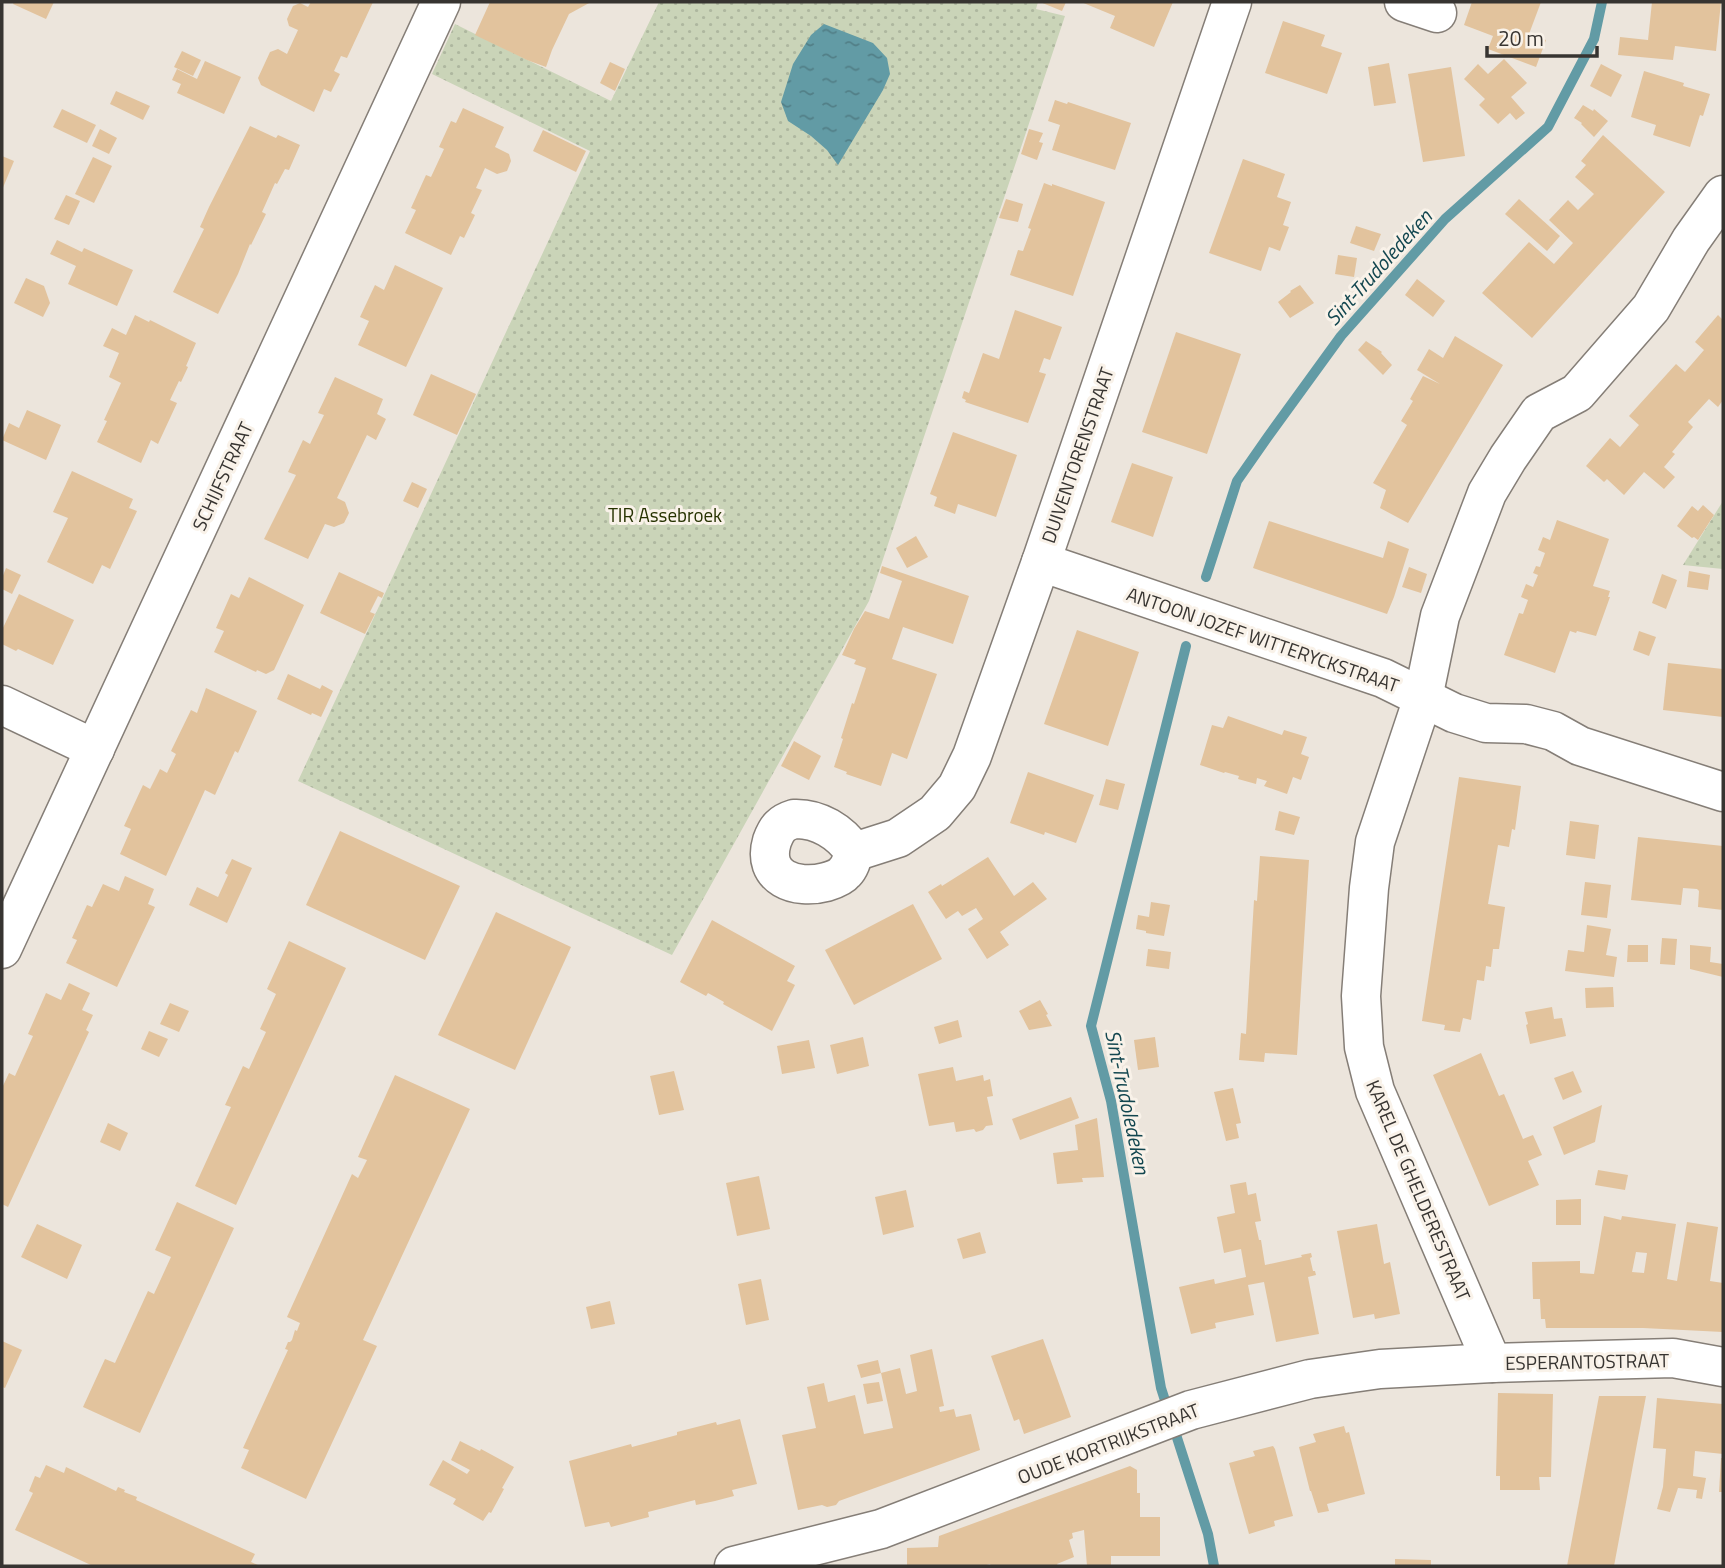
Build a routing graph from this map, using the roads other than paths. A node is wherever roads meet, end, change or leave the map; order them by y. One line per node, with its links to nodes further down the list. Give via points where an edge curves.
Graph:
1 (441, 2): 7 (street, SCHIJFSTRAAT)
2 (1232, 2): 4 (street, DUIVENTORENSTRAAT)
3 (1723, 195): 5 (street, KAREL DE GHELDERESTRAAT, via 1651,308 1577,393 1539,413 1487,493 1440,616)
4 (1041, 562): 5 (street, ANTOON JOZEF WITTERYCKSTRAAT, via 1383,678); 9 (street, DUIVENTORENSTRAAT, via 957,787 935,813 898,838)
5 (1423, 698): 8 (street, ANTOON JOZEF WITTERYCKSTRAAT, via 1486,723 1526,724 1553,731 1580,746); 11 (street, KAREL DE GHELDERESTRAAT, via 1375,842 1361,996 1364,1047 1375,1091)
6 (2, 705): 7 (street)
7 (95, 749): 10 (street, SCHIJFSTRAAT)
8 (1723, 792)
9 (854, 852)
10 (2, 949)
11 (1492, 1363): 12 (street, ESPERANTOSTRAAT, via 1673,1358); 13 (street, OUDE KORTRIJKSTRAAT, via 1380,1369 1310,1379 1191,1410 881,1529)
12 (1723, 1367)
13 (734, 1566)

